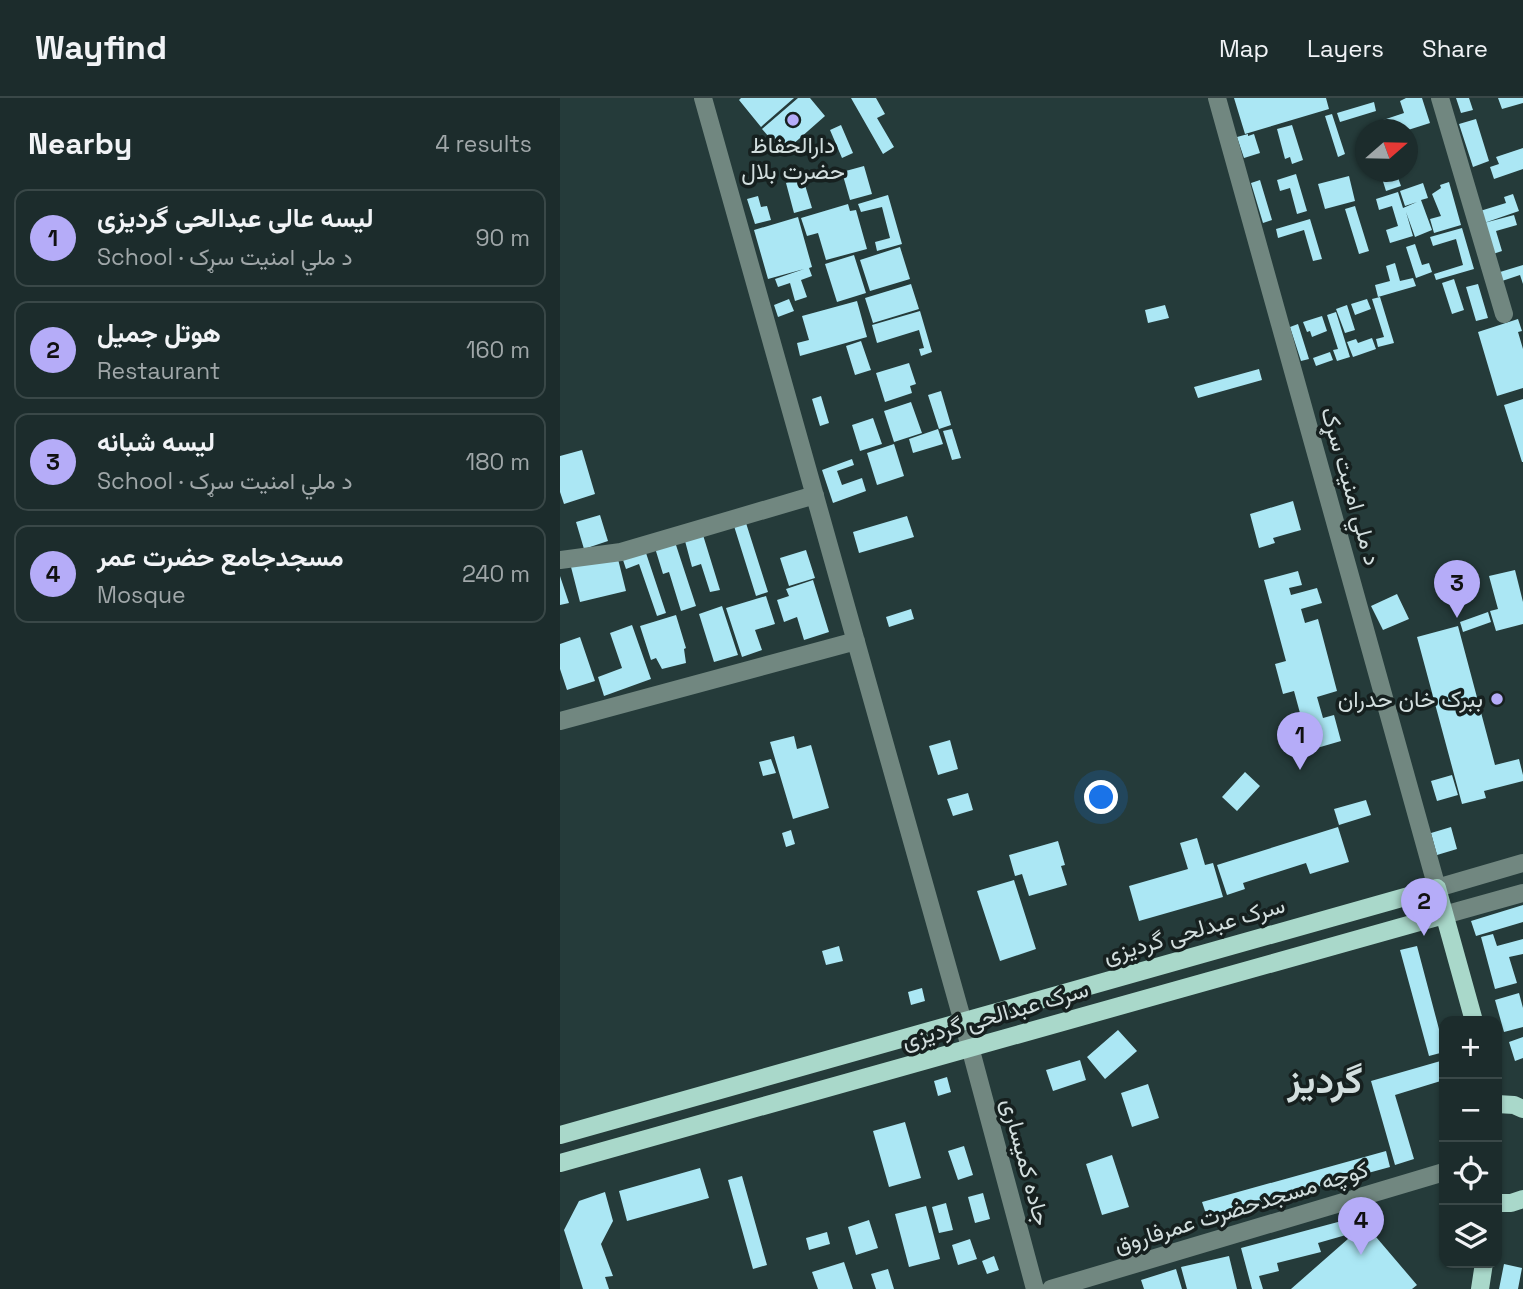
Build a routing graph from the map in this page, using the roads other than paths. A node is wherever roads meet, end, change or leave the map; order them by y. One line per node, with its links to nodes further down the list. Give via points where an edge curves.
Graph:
1 (702, 98): 5 (street, جاده کمیساری)
2 (1217, 98): 10 (street, د ملي امنیت سړک)
3 (1440, 98): 4 (street)
4 (1504, 314)
5 (815, 495): 6 (street, via 621,552); 7 (street, جاده کمیساری)
6 (560, 560)
7 (856, 640): 8 (street); 14 (street, جاده کمیساری)
8 (560, 721)
9 (1523, 863): 10 (street)
10 (1437, 888): 12 (main road); 14 (main road, سرک عبدلحی گردیزی)
11 (1523, 893): 12 (street)
12 (1444, 915): 13 (main road); 15 (main road, سرک عبدالحی گردیزی)
13 (1473, 1016)
14 (962, 1020): 15 (street, جاده کمیساری); 18 (main road, سرک عبدلحی گردیزی)
15 (970, 1047): 19 (main road, سرک عبدالحی گردیزی); 24 (street, جاده کمیساری)
16 (1502, 1104): 17 (main road)
17 (1523, 1109)
18 (560, 1135)
19 (560, 1163)
20 (1439, 1173): 25 (street, کوچه مسجدحضرت عمرفاروق)
21 (1523, 1199): 22 (main road)
22 (1502, 1203)
23 (1483, 1268): 26 (main road)
24 (1035, 1289)
25 (1051, 1289)
26 (1480, 1289)

